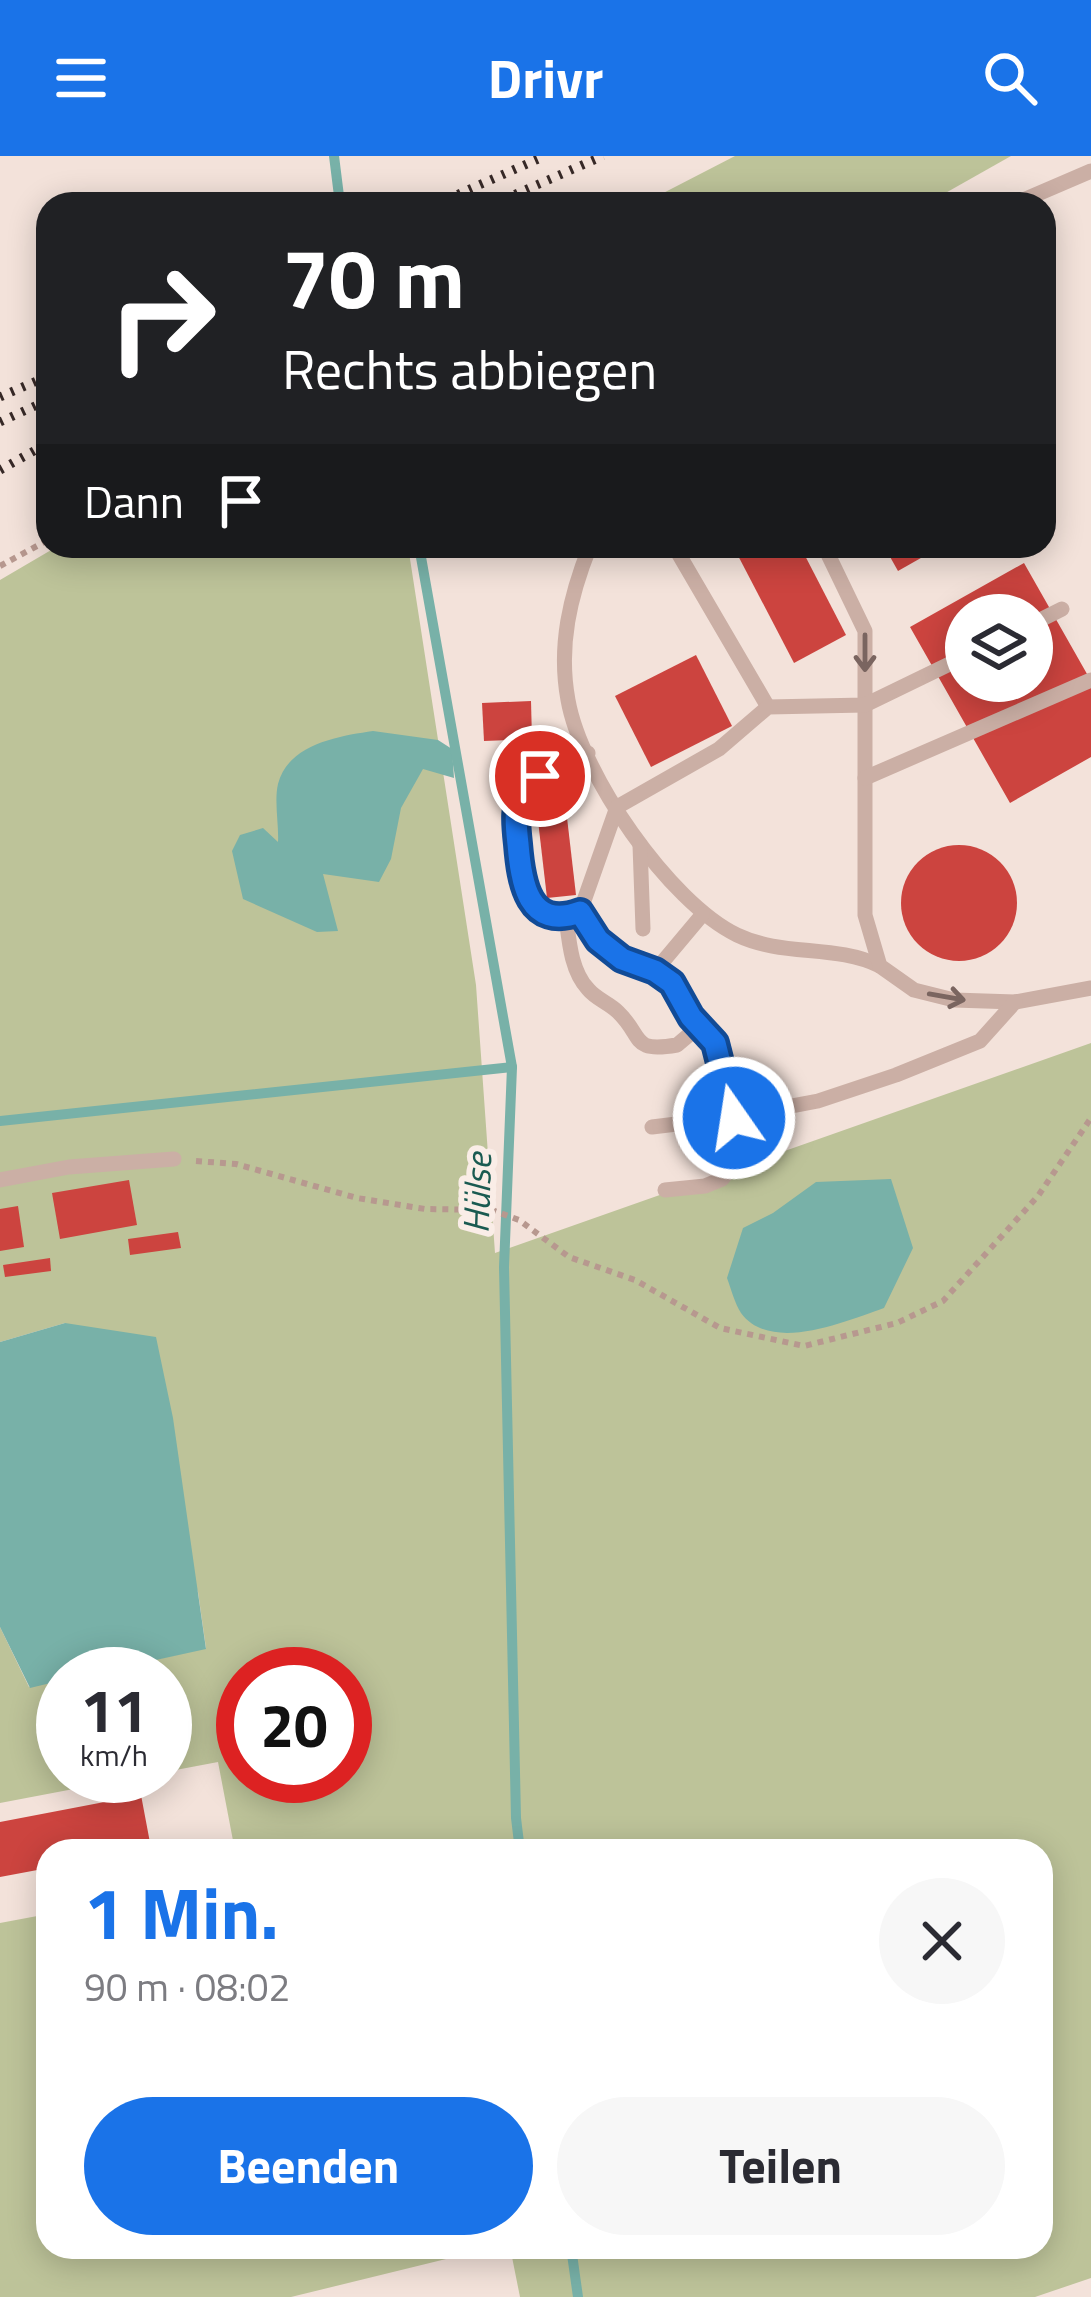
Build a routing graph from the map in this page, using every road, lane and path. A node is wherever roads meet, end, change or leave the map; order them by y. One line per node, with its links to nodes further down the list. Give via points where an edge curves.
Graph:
1 (1091, 171): 2 (lane)
2 (1042, 192)
3 (36, 546): 7 (path)
4 (586, 558): 14 (lane, via 566,621 565,656 568,703)
5 (681, 558): 13 (lane)
6 (830, 558): 12 (lane, one-way to 12, via 865,632)
7 (0, 566)
8 (1062, 609): 9 (lane)
9 (1053, 614)
10 (945, 666): 12 (lane)
11 (1091, 680): 15 (lane)
12 (865, 706): 13 (lane); 15 (lane)
13 (768, 707): 16 (lane, via 719,749)
14 (588, 753): 16 (lane); 18 (lane, via 540,776 518,802 524,892 535,908)
15 (865, 778): 21 (lane, via 865,915)
16 (617, 806): 17 (lane); 18 (lane)
17 (640, 842): 19 (lane); 20 (lane)
18 (573, 915): 22 (lane, via 622,959); 25 (lane, via 571,948 583,984 620,1013 633,1036 645,1046 677,1046 690,1034)
19 (702, 915): 21 (lane, via 785,950 858,955); 22 (lane)
20 (643, 929)
21 (880, 966): 24 (lane, one-way to 24, via 914,990)
22 (655, 971): 25 (lane)
23 (1091, 988): 24 (lane)
24 (1015, 1002): 26 (lane, via 980,1040 938,1058 818,1100)
25 (691, 1017): 26 (lane, via 715,1043)
26 (734, 1118): 28 (lane); 31 (lane, via 738,1142 722,1179)
27 (1091, 1118): 29 (path, via 1038,1196 944,1301 897,1323 804,1346 720,1328 634,1280 569,1257 492,1210 356,1198 236,1164)
28 (652, 1127)
29 (174, 1159): 30 (lane)
30 (0, 1180)
31 (665, 1190)

